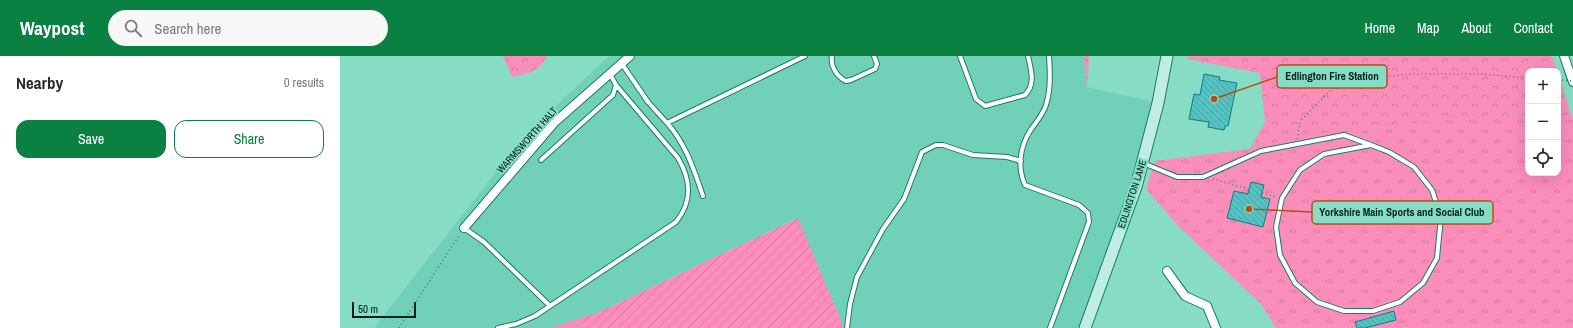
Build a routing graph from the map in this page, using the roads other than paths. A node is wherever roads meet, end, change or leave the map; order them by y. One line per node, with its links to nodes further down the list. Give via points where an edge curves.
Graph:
1 (630, 56): 10 (street, WARMSWORTH HALT)
2 (805, 56): 14 (lane)
3 (832, 56): 4 (lane, via 837,74 846,81 875,69 877,64)
4 (874, 56)
5 (960, 56): 6 (lane, via 976,100 985,106 1026,95 1032,79)
6 (1028, 56)
7 (1049, 56): 17 (lane, via 1050,85 1046,105 1023,145)
8 (1167, 56): 18 (main road, EDLINGTON LANE)
9 (1564, 56): 12 (street)
10 (621, 63): 11 (street, WARMSWORTH HALT); 14 (lane, via 648,102)
11 (610, 73): 13 (lane); 20 (street, WARMSWORTH HALT, via 555,122)
12 (1573, 81)
13 (616, 85): 16 (lane, via 613,95); 22 (lane, via 685,169 688,201 676,222)
14 (667, 123): 19 (lane, via 674,130 689,157)
15 (1371, 145): 15 (lane, via 1414,167 1432,190 1441,217 1437,258 1423,283 1400,302 1373,311 1344,311 1317,302 1295,283 1280,255 1276,226 1282,198 1300,170 1324,154); 18 (lane, via 1344,135 1296,144 1262,151 1203,177 1177,177)
16 (541, 160)
17 (1020, 161): 24 (lane, via 1007,157 973,155 943,145 936,145 922,152 904,199 883,229 857,277); 25 (lane, via 1025,184 1079,205 1088,213 1089,222)
18 (1143, 163): 26 (main road, EDLINGTON LANE)
19 (703, 196)
20 (464, 228): 22 (lane, via 484,242)
21 (1167, 271): 27 (street, via 1185,296 1206,306)
22 (550, 306): 23 (lane, via 522,322)
23 (498, 328)
24 (847, 328)
25 (1050, 328)
26 (1085, 328)
27 (1216, 328)

